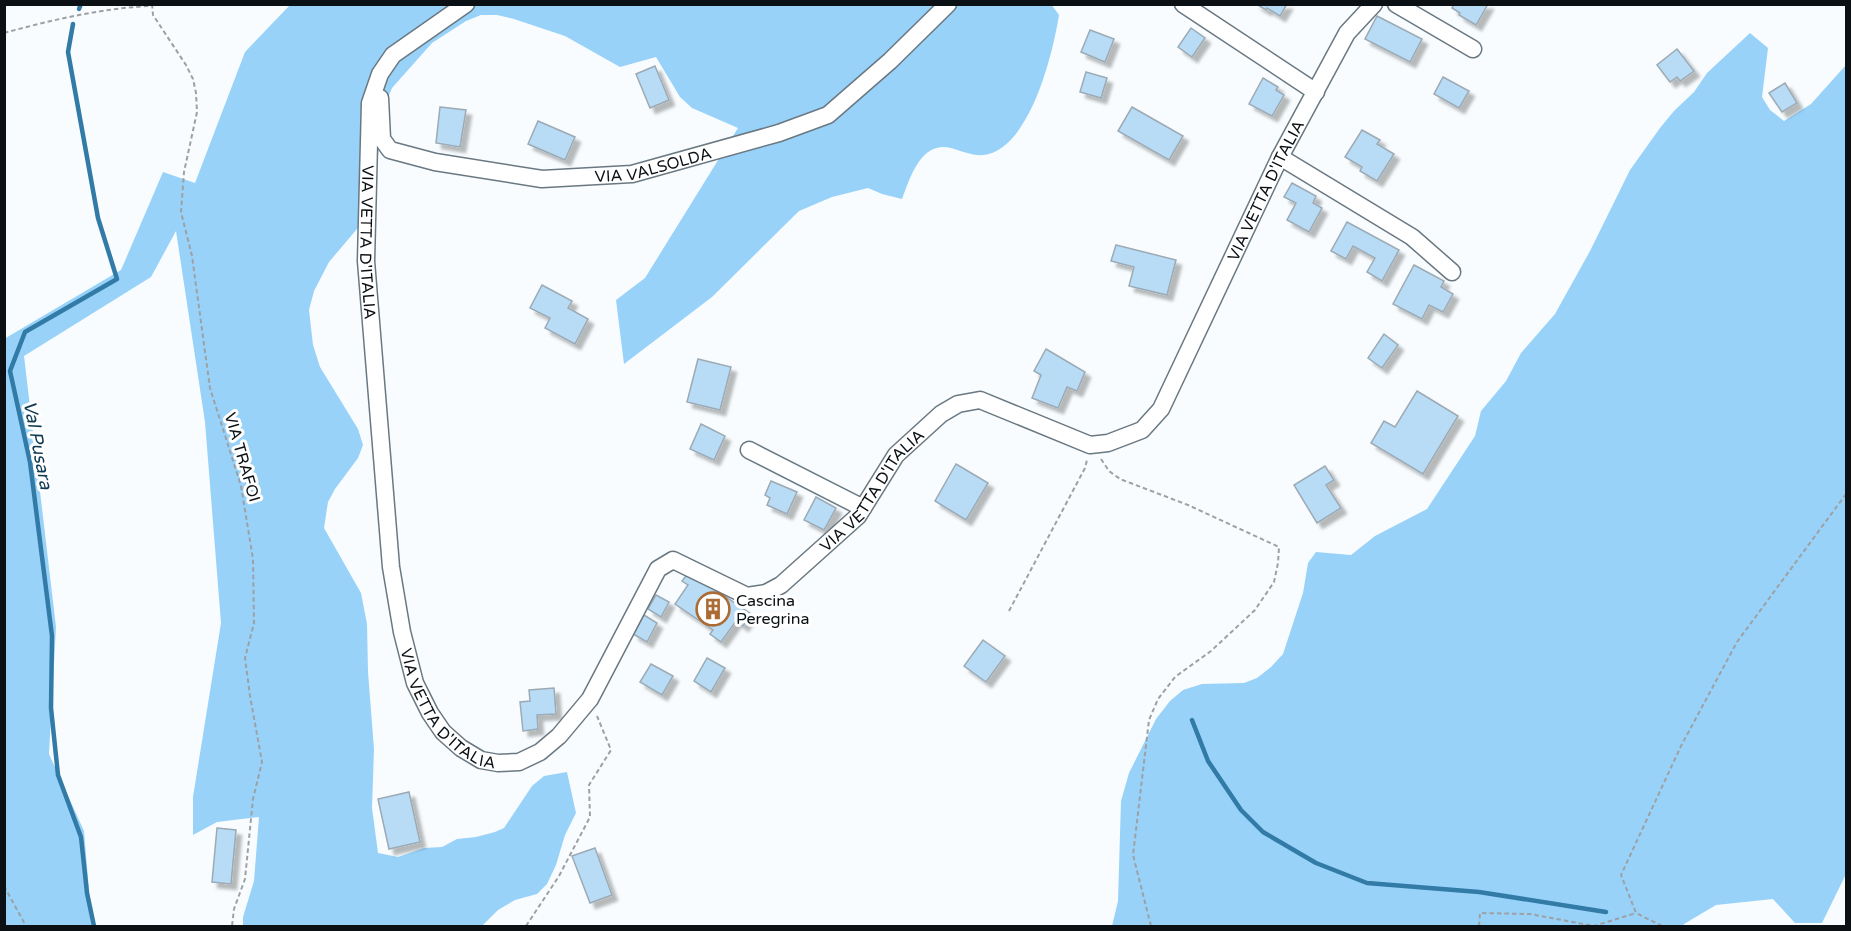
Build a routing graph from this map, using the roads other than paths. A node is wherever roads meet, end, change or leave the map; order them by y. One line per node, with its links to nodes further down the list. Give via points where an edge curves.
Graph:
1 (466, 4): 7 (street, VIA VETTA D'ITALIA, via 393,55)
2 (948, 4): 7 (street, VIA VALSOLDA, via 828,116 632,174 542,179 435,162 390,150 382,139)
3 (1184, 4): 8 (street)
4 (1374, 4): 8 (street, VIA VETTA D'ITALIA, via 1347,33)
5 (1396, 4): 6 (street)
6 (1473, 49)
7 (380, 74): 12 (street, VIA VETTA D'ITALIA, via 370,103 366,261 391,567 415,683 443,732 481,760 519,762 540,752 590,699 658,569 673,560 747,596 766,593 781,585)
8 (1316, 92): 9 (street, VIA VETTA D'ITALIA)
9 (1280, 157): 10 (street, via 1412,237); 12 (street, VIA VETTA D'ITALIA, via 1161,409 1142,430 1108,443 1090,445 980,400 958,404 941,414 896,455)
10 (1452, 272)
11 (749, 450): 12 (street)
12 (863, 508)

